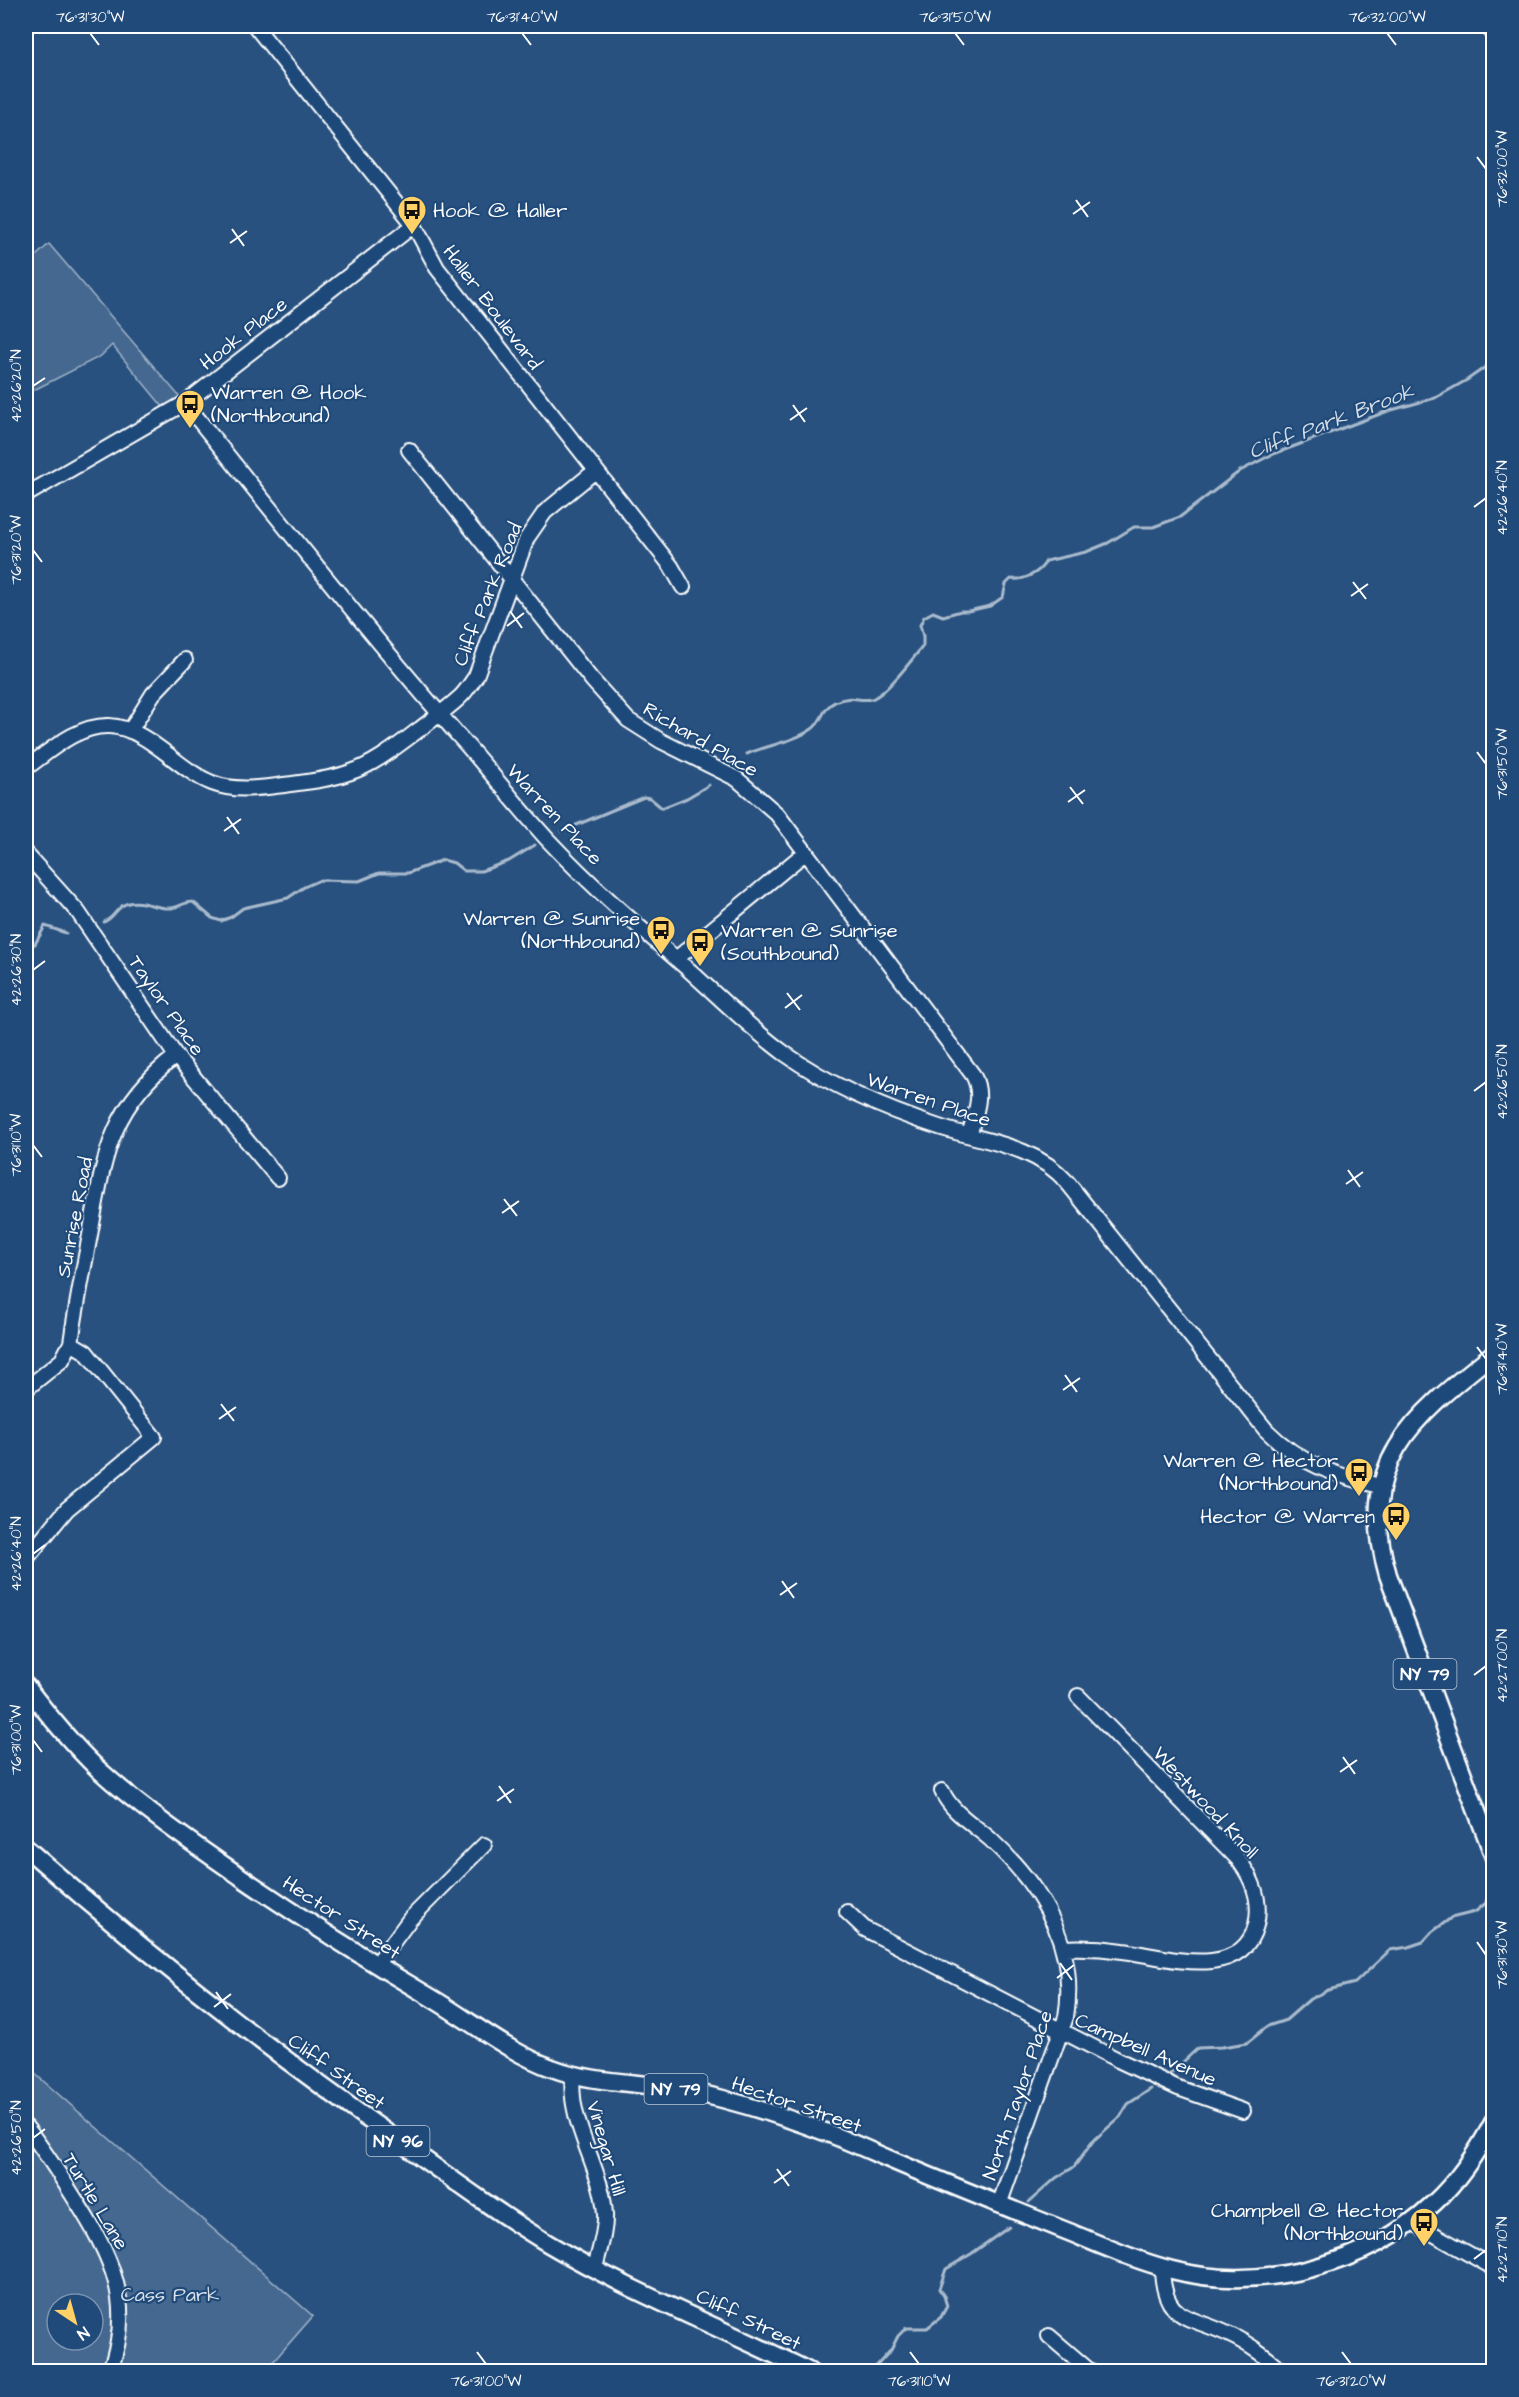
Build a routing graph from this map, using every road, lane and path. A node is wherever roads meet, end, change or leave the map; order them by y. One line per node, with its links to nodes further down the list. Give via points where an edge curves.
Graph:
1 (255, 26): 4 (street, Haller Boulevard)
2 (1487, 26): 3 (street)
3 (1494, 34)
4 (414, 225): 5 (street, Hook Place); 7 (street, Haller Boulevard, via 437,268)
5 (185, 403): 8 (street, Hook Place); 12 (street, Warren Place)
6 (409, 450): 9 (street, Richard Place)
7 (595, 471): 9 (street, Cliff Park Road, via 534,525); 10 (street, Haller Boulevard)
8 (26, 495)
9 (511, 577): 12 (street, Cliff Park Road, via 476,676); 15 (street, Richard Place, via 628,720 746,785 777,814)
10 (683, 587)
11 (185, 660): 13 (street, via 153,694)
12 (440, 714): 13 (street, Cliff Park Road, via 377,760 352,772 247,789 220,786 198,777); 17 (street, Warren Place, via 546,837)
13 (130, 731): 14 (street, Cliff Park Road, via 112,726 86,730)
14 (26, 768)
15 (806, 852): 17 (street); 19 (street, Richard Place, via 973,1075 979,1100)
16 (26, 854): 18 (street, Taylor Place, via 78,912)
17 (676, 959): 19 (street, Warren Place, via 757,1031 817,1074 895,1112)
18 (176, 1056): 20 (street, Taylor Place); 21 (street, Sunrise Road, via 137,1094 109,1143)
19 (969, 1135): 24 (street, Warren Place, via 1031,1155 1060,1175 1255,1419 1283,1448 1326,1471)
20 (278, 1178)
21 (71, 1343): 23 (street, Sunrise Road, via 62,1360); 25 (street, via 86,1352 154,1437 62,1514)
22 (1494, 1353): 24 (main road, NY 79, via 1432,1403 1413,1424 1389,1461)
23 (26, 1389)
24 (1380, 1486): 31 (main road, NY 79, via 1378,1527 1388,1575)
25 (26, 1559)
26 (26, 1686): 34 (main road, Hector Street / NY 79, via 72,1743 147,1809 277,1902)
27 (1078, 1696): 33 (street, Westwood Knoll, via 1237,1858 1255,1891 1258,1915 1246,1944 1239,1952 1218,1961 1192,1962 1121,1950)
28 (942, 1791): 33 (street, North Taylor Place, via 951,1805 1024,1876 1053,1920)
29 (484, 1845): 34 (street, via 410,1919)
30 (26, 1848): 43 (main road, Cliff Street / NY 96, via 217,2009 503,2215)
31 (1494, 1857)
32 (847, 1912): 35 (street, Campbell Avenue, via 865,1929)
33 (1064, 1948): 35 (street, North Taylor Place, via 1070,1985)
34 (376, 1965): 36 (main road, Hector Street / NY 79, via 515,2050)
35 (1062, 2032): 37 (street, Campbell Avenue, via 1178,2088); 40 (street, North Taylor Place)
36 (573, 2075): 40 (main road, Hector Street / NY 79, via 679,2090 747,2106 826,2132); 43 (street, Vinegar Hill, via 576,2115 605,2215)
37 (1243, 2111)
38 (1494, 2121): 41 (main road, Hector Street / NY 79, via 1456,2179)
39 (26, 2127): 46 (street, Turtle Lane, via 96,2231 113,2266 120,2295 120,2326)
40 (999, 2205): 42 (main road, Hector Street / NY 79)
41 (1412, 2222): 42 (main road, Hector Street / NY 79, via 1345,2258 1299,2272 1236,2277); 44 (street)
42 (1162, 2267): 49 (street, via 1166,2296 1174,2310 1246,2343)
43 (595, 2268): 47 (main road, Cliff Street / NY 96)
44 (1494, 2268)
45 (1049, 2336): 48 (street)
46 (109, 2372)
47 (810, 2372)
48 (1091, 2372)
49 (1284, 2372)

